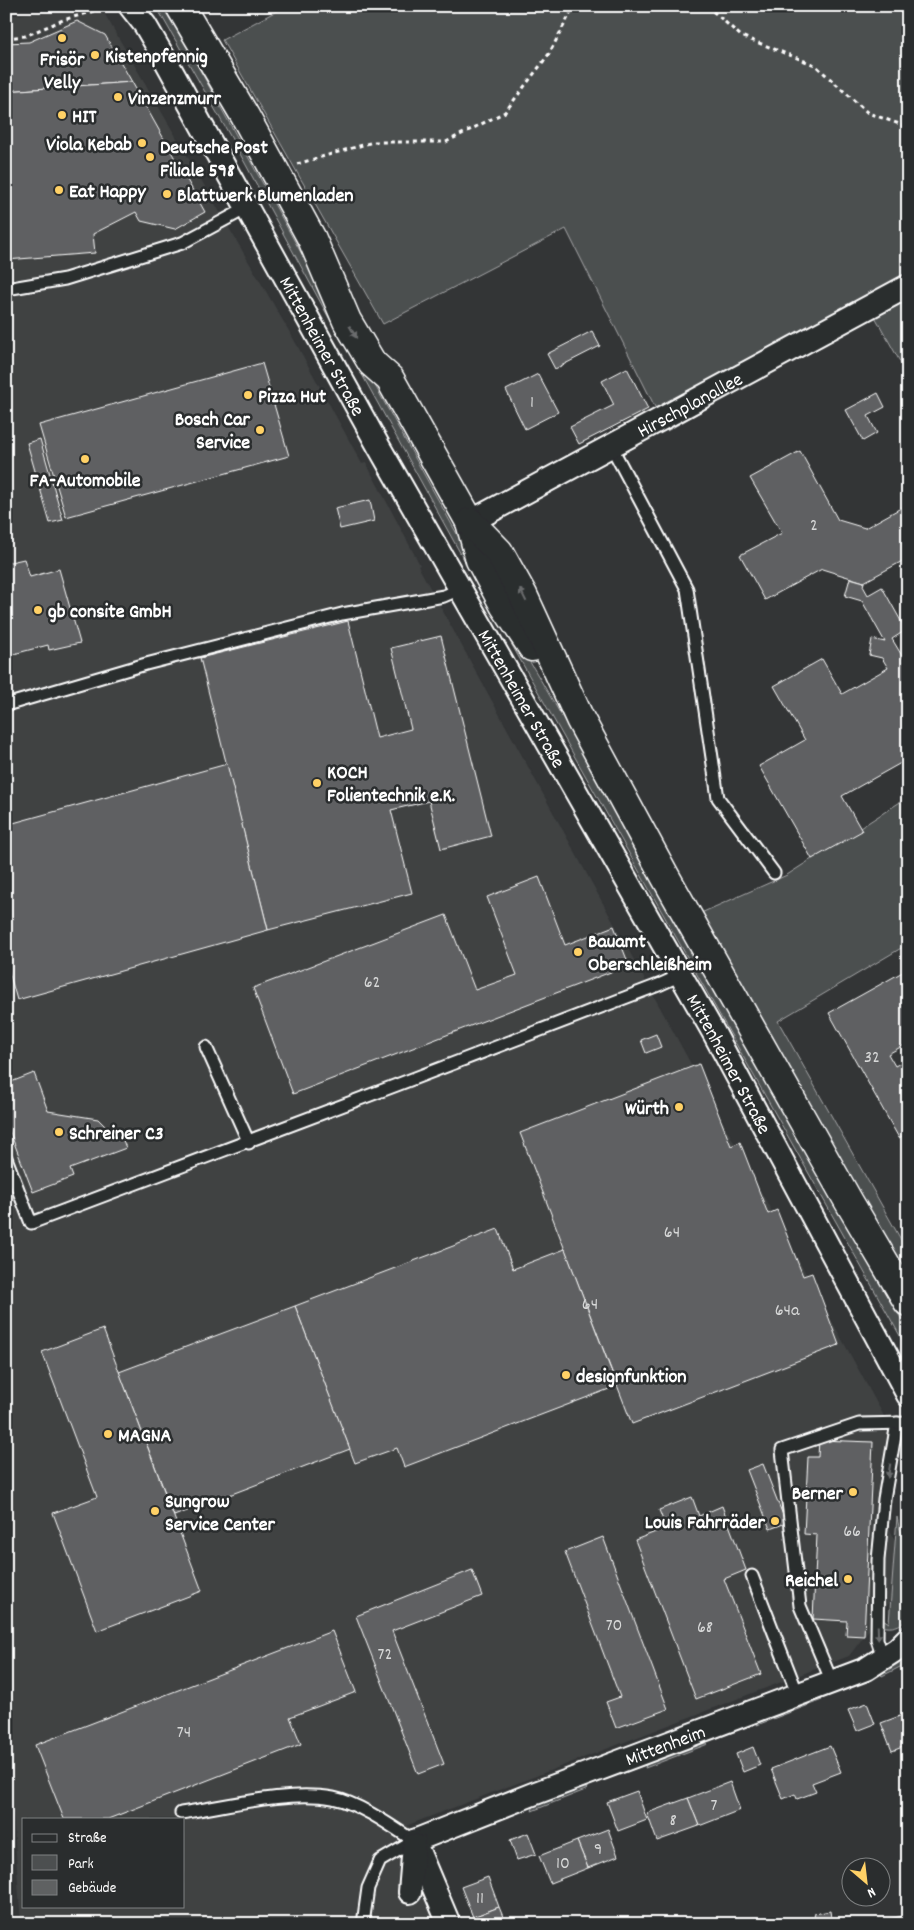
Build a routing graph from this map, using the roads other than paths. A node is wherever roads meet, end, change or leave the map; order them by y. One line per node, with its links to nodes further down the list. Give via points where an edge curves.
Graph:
1 (130, 6): 3 (street, Mittenheimer Straße, via 145,25)
2 (180, 6): 7 (main road, Mittenheimer Straße, via 312,239 363,312 386,354 390,379)
3 (247, 208): 5 (lane, via 182,243 160,251 65,279); 8 (street, Mittenheimer Straße)
4 (908, 286): 6 (street, Hirschplanallee)
5 (6, 289)
6 (611, 446): 7 (street, Hirschplanallee); 10 (lane, via 686,589 718,798)
7 (470, 522): 15 (main road, Mittenheimer Straße, via 499,552 523,595 580,719 675,894)
8 (460, 589): 9 (lane, via 444,596 342,614 146,664); 11 (street, Mittenheimer Straße)
9 (6, 705)
10 (774, 873)
11 (680, 975): 13 (lane); 16 (street, Mittenheimer Straße)
12 (206, 1047): 13 (lane)
13 (249, 1143): 14 (lane, via 31,1223)
14 (6, 1158)
15 (908, 1302)
16 (908, 1395)
17 (902, 1423): 20 (lane, one-way to 20, via 884,1499 880,1535 878,1639); 21 (lane, via 859,1424 782,1450 800,1606)
18 (752, 1576): 22 (lane)
19 (908, 1638): 20 (street, Mittenheim)
20 (883, 1658): 21 (street, Mittenheim, via 866,1669)
21 (832, 1682): 22 (street, Mittenheim)
22 (798, 1695): 24 (street, Mittenheim)
23 (181, 1813): 24 (lane, via 290,1796 334,1798 372,1814)
24 (414, 1842): 25 (street); 26 (lane, via 380,1861 368,1888); 27 (street)
25 (410, 1892)
26 (363, 1924)
27 (449, 1924)

